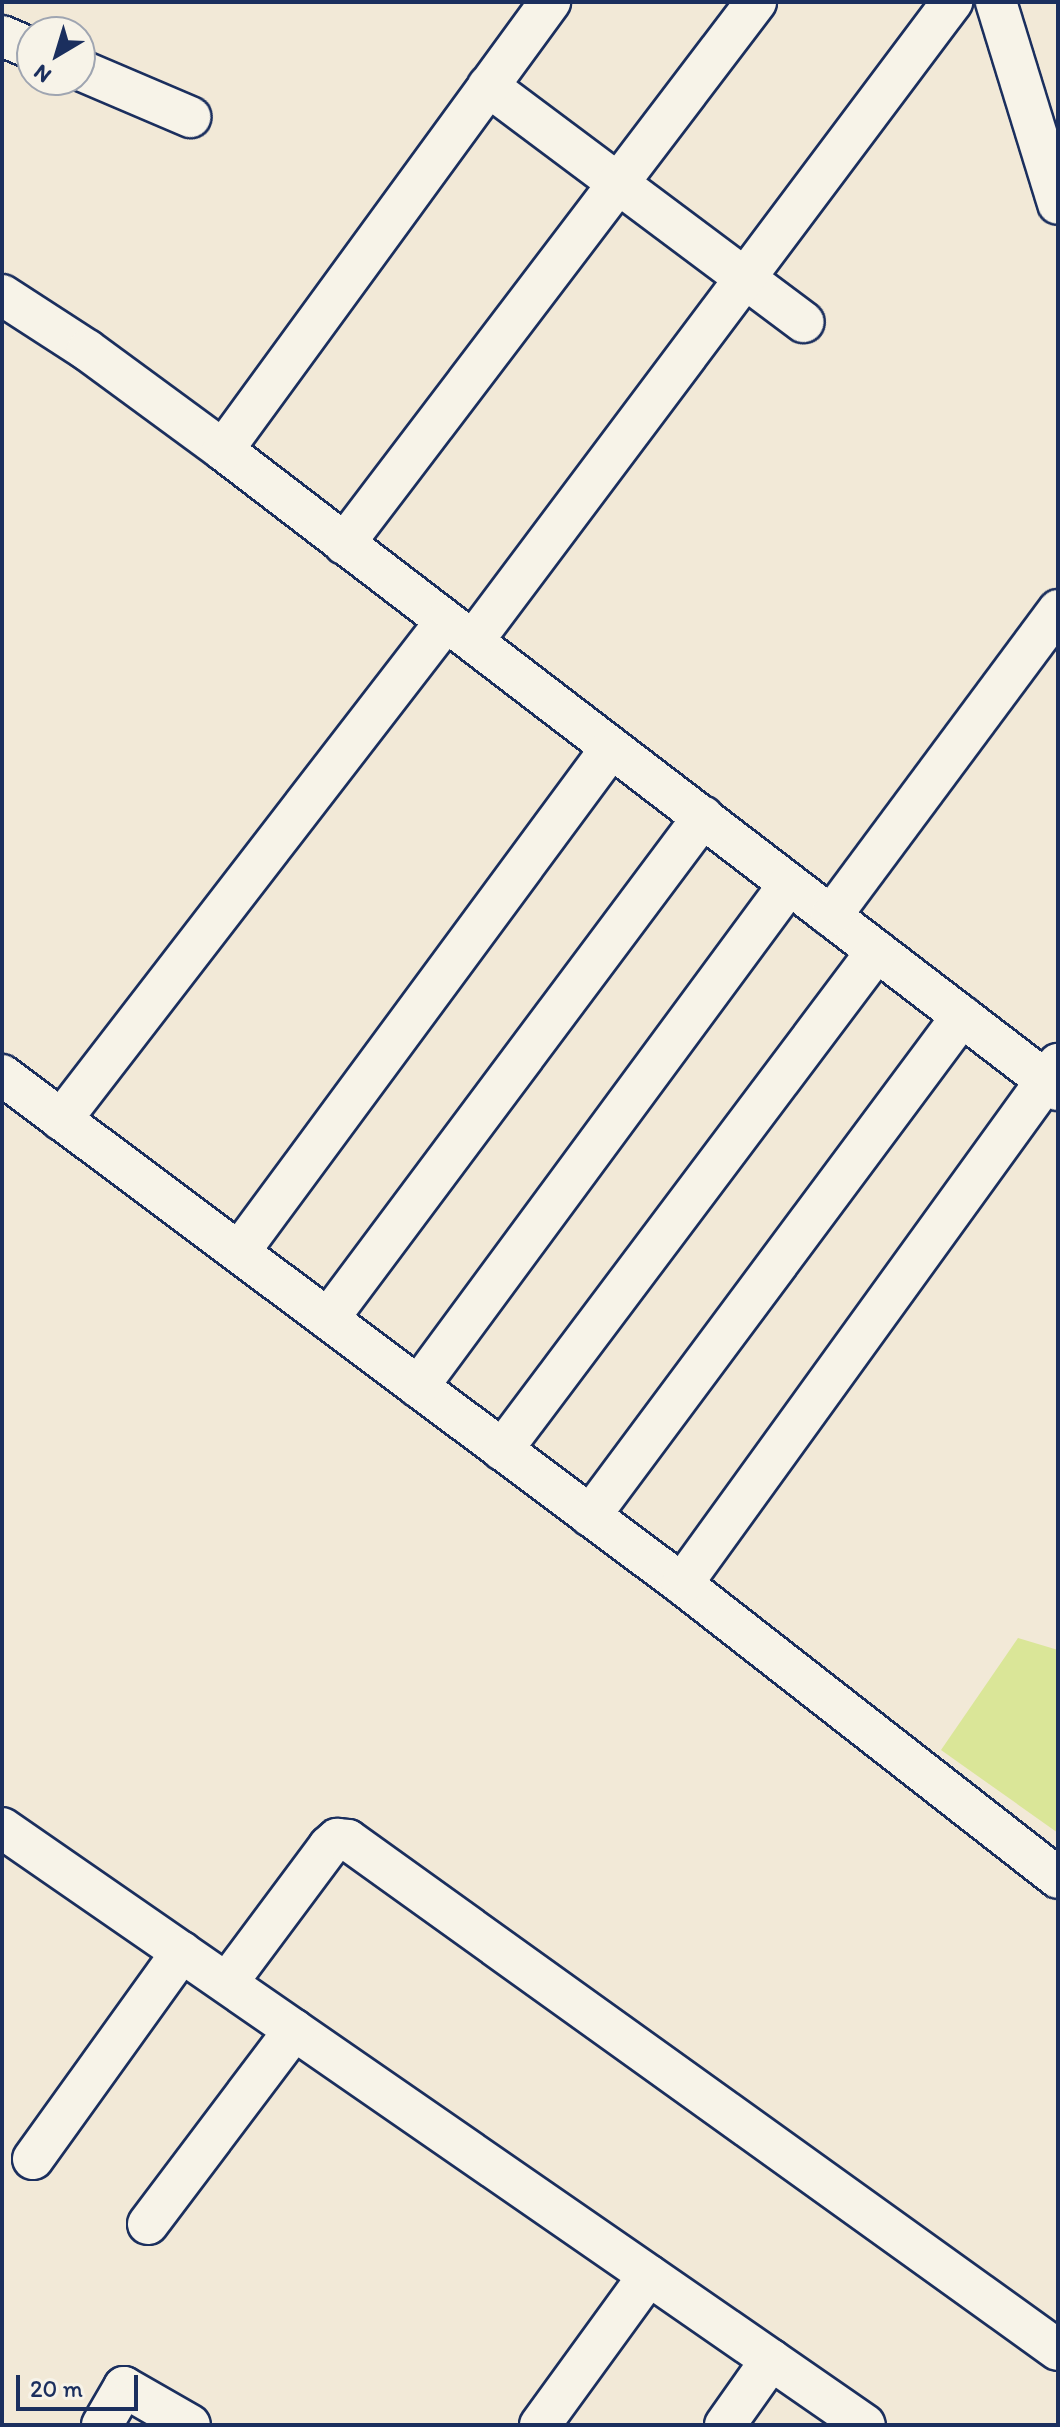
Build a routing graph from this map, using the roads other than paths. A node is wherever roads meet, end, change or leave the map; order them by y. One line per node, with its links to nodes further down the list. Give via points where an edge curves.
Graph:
1 (550, 2): 6 (street)
2 (756, 2): 8 (street)
3 (952, 2): 10 (street)
4 (996, 2): 9 (street)
5 (96, 77): 7 (street)
6 (488, 86): 8 (street); 13 (street)
7 (190, 117)
8 (618, 184): 10 (street); 14 (street)
9 (1058, 204)
10 (745, 278): 12 (street); 16 (street)
11 (2, 295): 13 (street)
12 (803, 322)
13 (223, 450): 14 (street)
14 (344, 544): 16 (street)
15 (1058, 610): 20 (street)
16 (459, 631): 17 (street); 25 (street)
17 (611, 748): 18 (street); 26 (street)
18 (703, 817): 19 (street); 27 (street)
19 (789, 884): 20 (street); 28 (street)
20 (831, 916): 21 (street)
21 (877, 951): 22 (street); 29 (street)
22 (962, 1016): 24 (street); 30 (street)
23 (2, 1075): 25 (street)
24 (1054, 1078): 31 (street)
25 (61, 1120): 26 (street)
26 (239, 1252): 27 (street)
27 (328, 1319): 28 (street)
28 (418, 1387): 29 (street)
29 (502, 1450): 30 (street)
30 (590, 1516): 31 (street)
31 (682, 1584): 33 (street)
32 (2, 1828): 34 (street)
33 (1058, 1878)
34 (182, 1952): 35 (street); 37 (street)
35 (227, 1983): 36 (street); 40 (street, via 329,1846 337,1839 348,1840)
36 (294, 2030): 38 (street); 39 (street)
37 (33, 2159)
38 (148, 2224)
39 (649, 2275): 41 (street); 44 (street)
40 (1058, 2350)
41 (771, 2360): 45 (street); 46 (street)
42 (102, 2425): 43 (street, via 124,2387)
43 (190, 2425)
44 (540, 2425)
45 (725, 2425)
46 (865, 2425)

